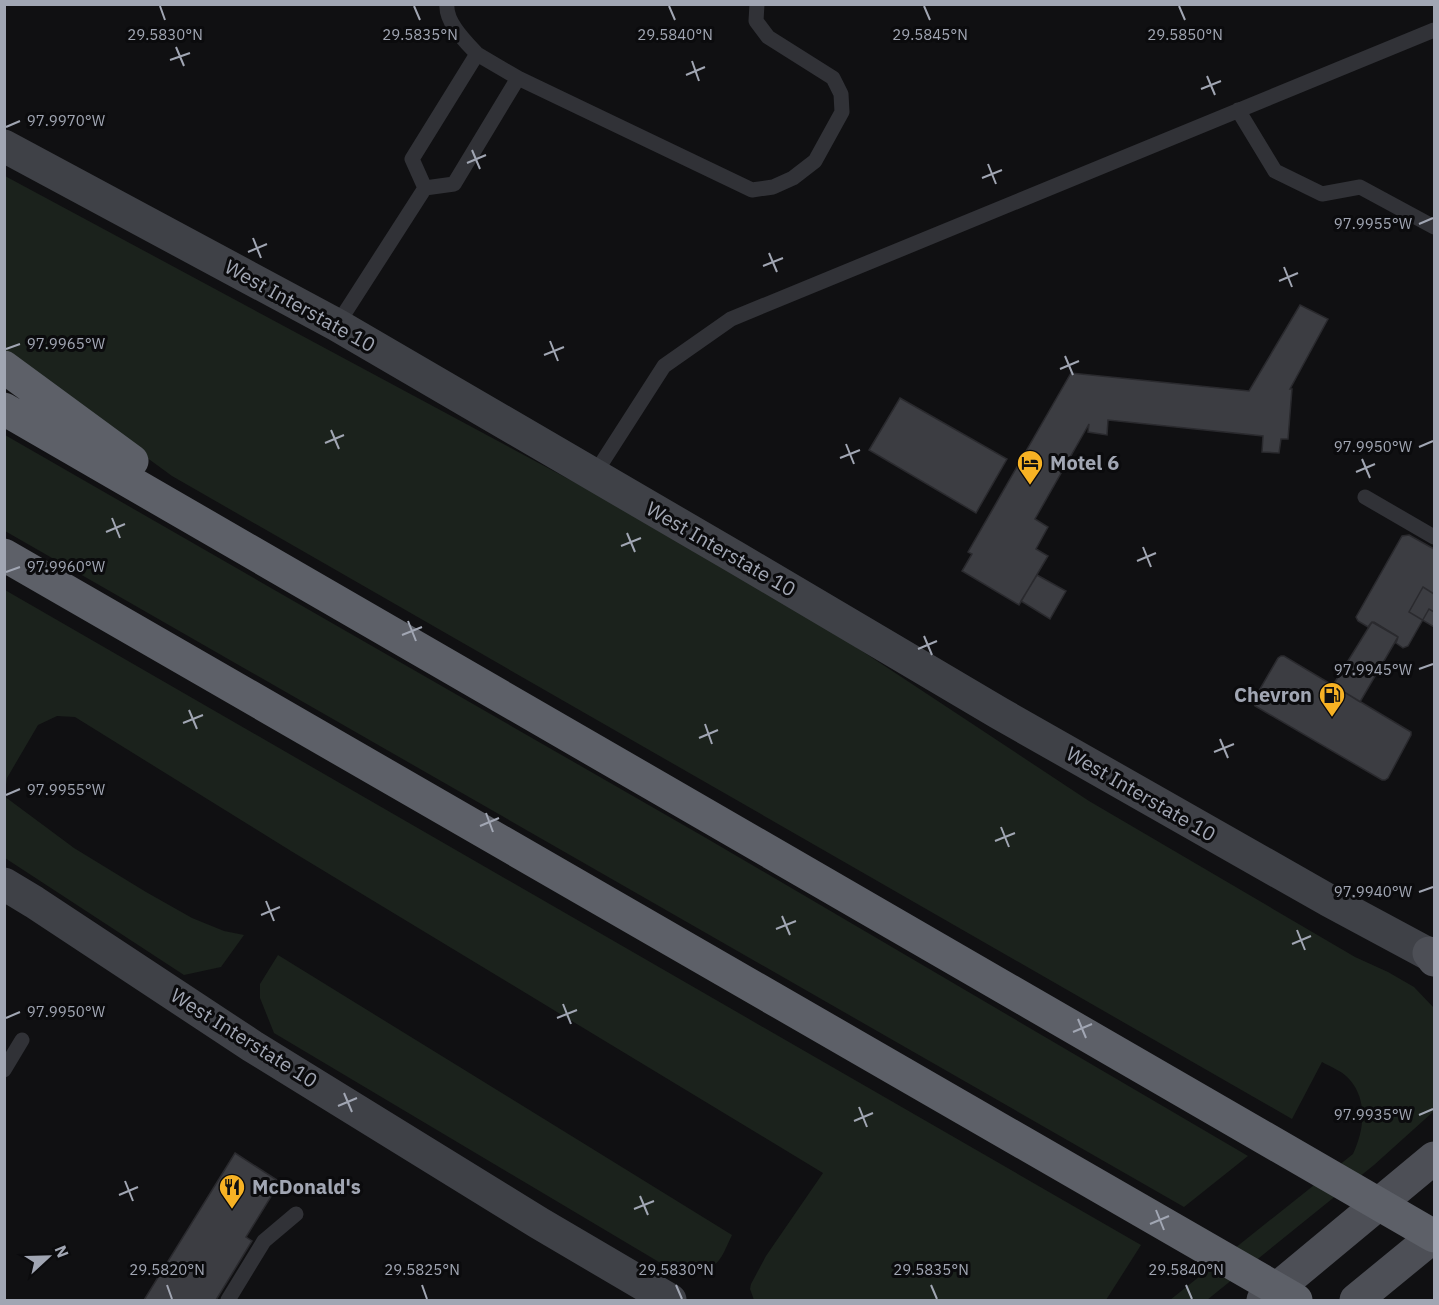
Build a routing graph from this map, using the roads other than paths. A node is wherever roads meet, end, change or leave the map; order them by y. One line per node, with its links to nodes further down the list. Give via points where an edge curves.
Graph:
1 (447, 4): 4 (lane, via 456,31)
2 (757, 4): 5 (lane, via 756,21 768,37 833,78 841,94 842,112 815,161 773,187 752,190)
3 (1434, 30): 6 (lane)
4 (477, 54): 5 (lane); 8 (lane, via 412,159)
5 (518, 78): 8 (lane, via 454,184)
6 (1238, 110): 9 (lane, via 1275,171 1323,194 1360,187); 13 (lane, via 731,319 664,366)
7 (4, 146): 10 (street, West Interstate 10)
8 (425, 188): 10 (lane)
9 (1434, 227)
10 (337, 325): 13 (street, West Interstate 10)
11 (4, 367): 17 (highway)
12 (4, 409): 17 (highway)
13 (594, 475): 19 (street, West Interstate 10, via 1009,719)
14 (1365, 497): 15 (lane)
15 (1434, 537)
16 (4, 555): 28 (highway)
17 (258, 555): 24 (highway)
18 (4, 884): 26 (street, West Interstate 10, via 252,1046)
19 (1433, 957)
20 (22, 1040): 21 (lane)
21 (4, 1070)
22 (1434, 1158): 27 (main road)
23 (296, 1214): 25 (lane, via 264,1241)
24 (1434, 1236): 29 (main road)
25 (228, 1300)
26 (670, 1300)
27 (1263, 1300)
28 (1296, 1300)
29 (1356, 1300)

